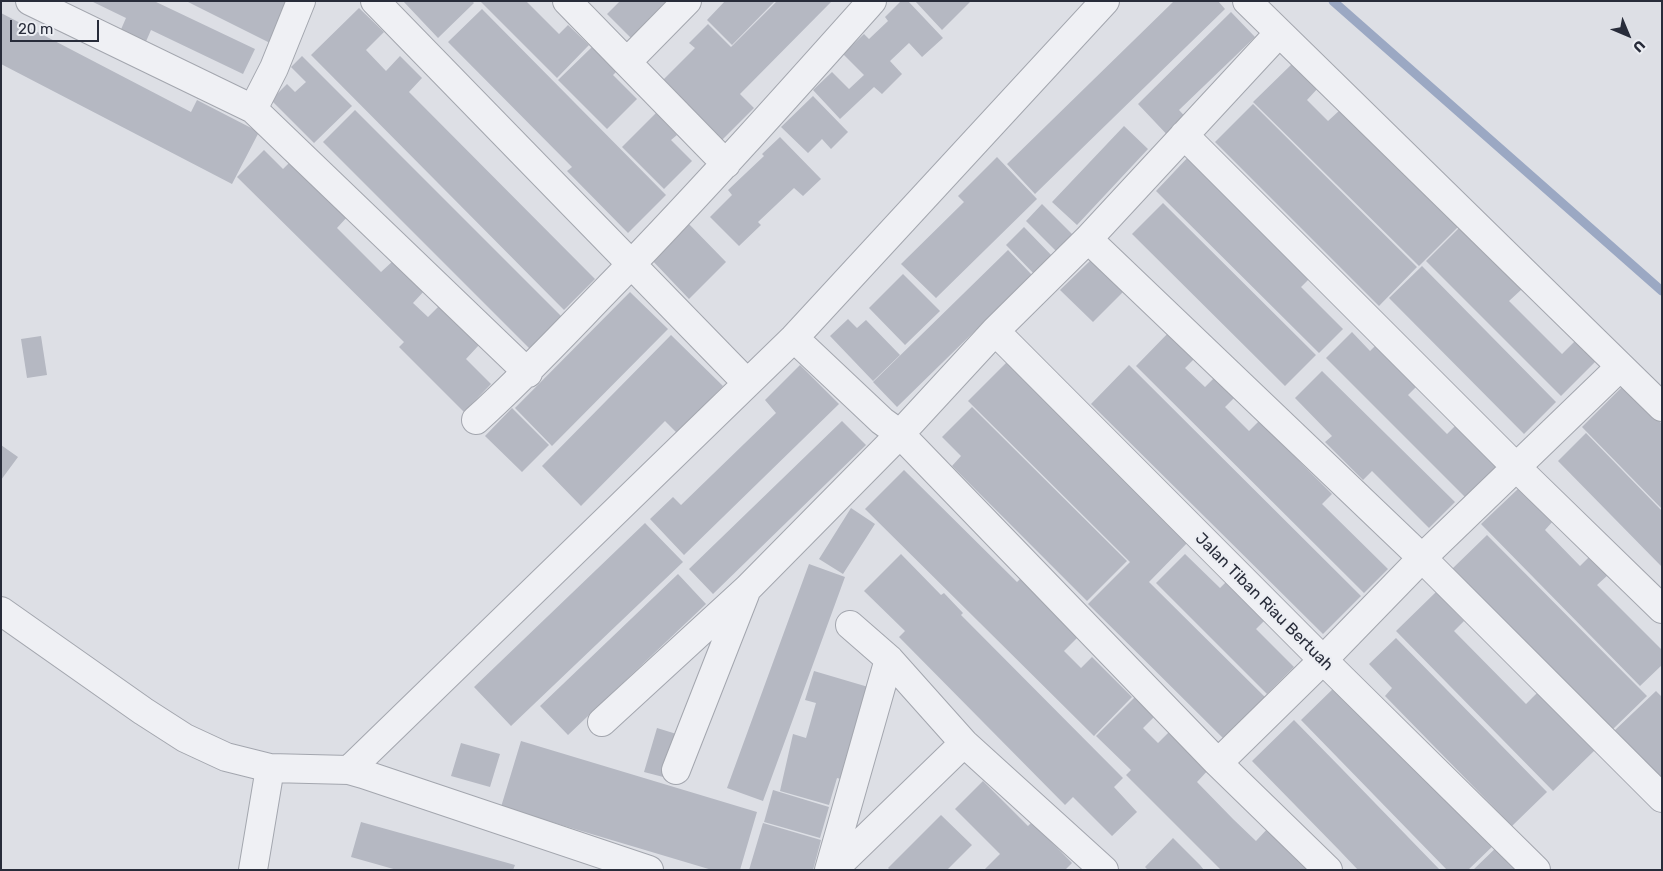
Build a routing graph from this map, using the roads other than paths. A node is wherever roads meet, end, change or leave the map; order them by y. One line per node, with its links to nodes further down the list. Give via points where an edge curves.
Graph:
1 (30, 1): 11 (street)
2 (301, 1): 11 (street, via 274,68)
3 (375, 1): 15 (street)
4 (567, 1): 10 (street)
5 (687, 1): 10 (street)
6 (872, 1): 13 (street)
7 (1105, 1): 17 (street)
8 (1247, 1): 9 (street)
9 (1279, 33): 12 (street); 18 (street)
10 (627, 62): 13 (street)
11 (253, 109): 19 (street)
12 (1184, 135): 14 (street); 24 (street)
13 (726, 164): 15 (street)
14 (1088, 239): 16 (street); 25 (street)
15 (632, 264): 19 (street); 20 (street)
16 (995, 331): 23 (street); 31 (street, Jalan Tiban Riau Bertuah)
17 (794, 338): 20 (street); 23 (street)
18 (1620, 367): 21 (street); 24 (street)
19 (528, 373): 22 (street)
20 (747, 384): 36 (street)
21 (1662, 407)
22 (476, 420)
23 (900, 434): 26 (street); 34 (street)
24 (1516, 468): 25 (street); 27 (street)
25 (1422, 558): 31 (street); 38 (street)
26 (748, 588): 32 (street); 37 (street)
27 (1662, 609)
28 (1, 611): 35 (street, via 185,738 226,758)
29 (850, 625): 30 (street)
30 (889, 659): 33 (street); 42 (street)
31 (1322, 660): 34 (street); 45 (street, Jalan Tiban Riau Bertuah)
32 (602, 722)
33 (964, 743): 39 (street); 43 (street)
34 (1218, 762): 44 (street)
35 (270, 768): 36 (street); 40 (street)
36 (349, 770): 41 (street)
37 (676, 770)
38 (1662, 798)
39 (1088, 865)
40 (253, 870)
41 (649, 870)
42 (829, 870)
43 (833, 870)
44 (1328, 870)
45 (1536, 870)

